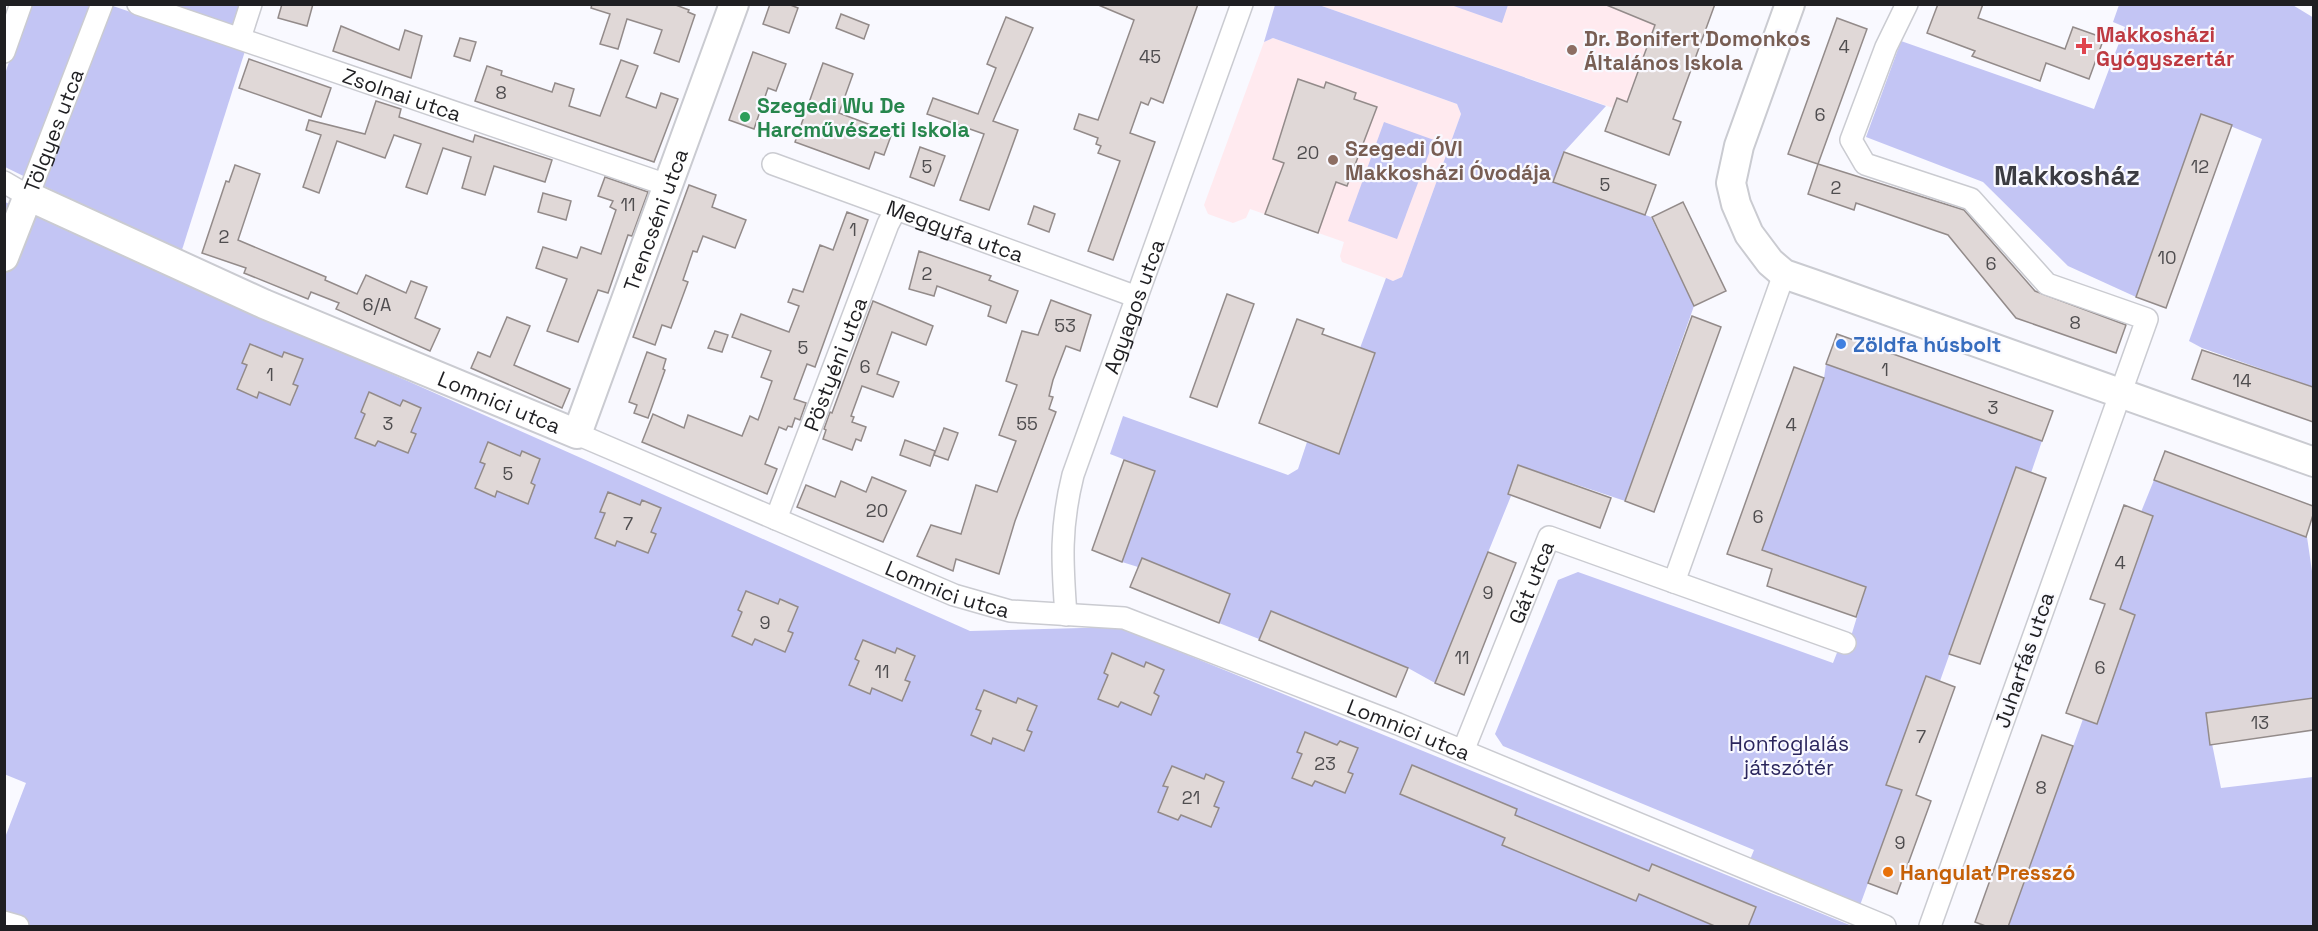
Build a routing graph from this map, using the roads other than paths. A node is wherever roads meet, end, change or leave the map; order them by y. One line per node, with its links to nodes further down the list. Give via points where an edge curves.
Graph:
1 (21, 4): 10 (street)
2 (102, 4): 13 (street, Tölgyes utca)
3 (138, 4): 9 (street, Zsolnai utca)
4 (251, 4): 9 (street)
5 (734, 4): 12 (street, Trencséni utca)
6 (1242, 4): 17 (street, Agyagos utca)
7 (1790, 4): 16 (street, via 1739,146 1731,183 1749,234)
8 (1907, 4): 18 (street, Juharfás utca, via 1886,47 1851,140 1865,164 1971,200 2047,284 2147,319)
9 (240, 38): 12 (street, Zsolnai utca)
10 (4, 52)
11 (773, 164): 14 (street, Meggyfa utca)
12 (667, 185): 19 (street, Trencséni utca)
13 (16, 189): 15 (street, Tölgyes utca); 19 (street, Lomnici utca, via 264,304)
14 (896, 209): 17 (street, Meggyfa utca); 21 (street, Pöstyéni utca)
15 (4, 257)
16 (1784, 274): 18 (street); 22 (street)
17 (1137, 297): 23 (street, Agyagos utca, via 1064,510 1061,546)
18 (2119, 394): 20 (street); 29 (street, Juharfás utca)
19 (577, 434): 21 (street, Lomnici utca)
20 (2313, 462)
21 (776, 519): 23 (street, Lomnici utca, via 980,604)
22 (1674, 582): 24 (street, Gát utca); 25 (street, Gát utca, via 1549,537)
23 (1066, 615): 25 (street, Lomnici utca, via 1124,618)
24 (1845, 643)
25 (1463, 751): 28 (street, Lomnici utca)
26 (4, 922): 27 (street)
27 (18, 927)
28 (1885, 927)
29 (1930, 927)

